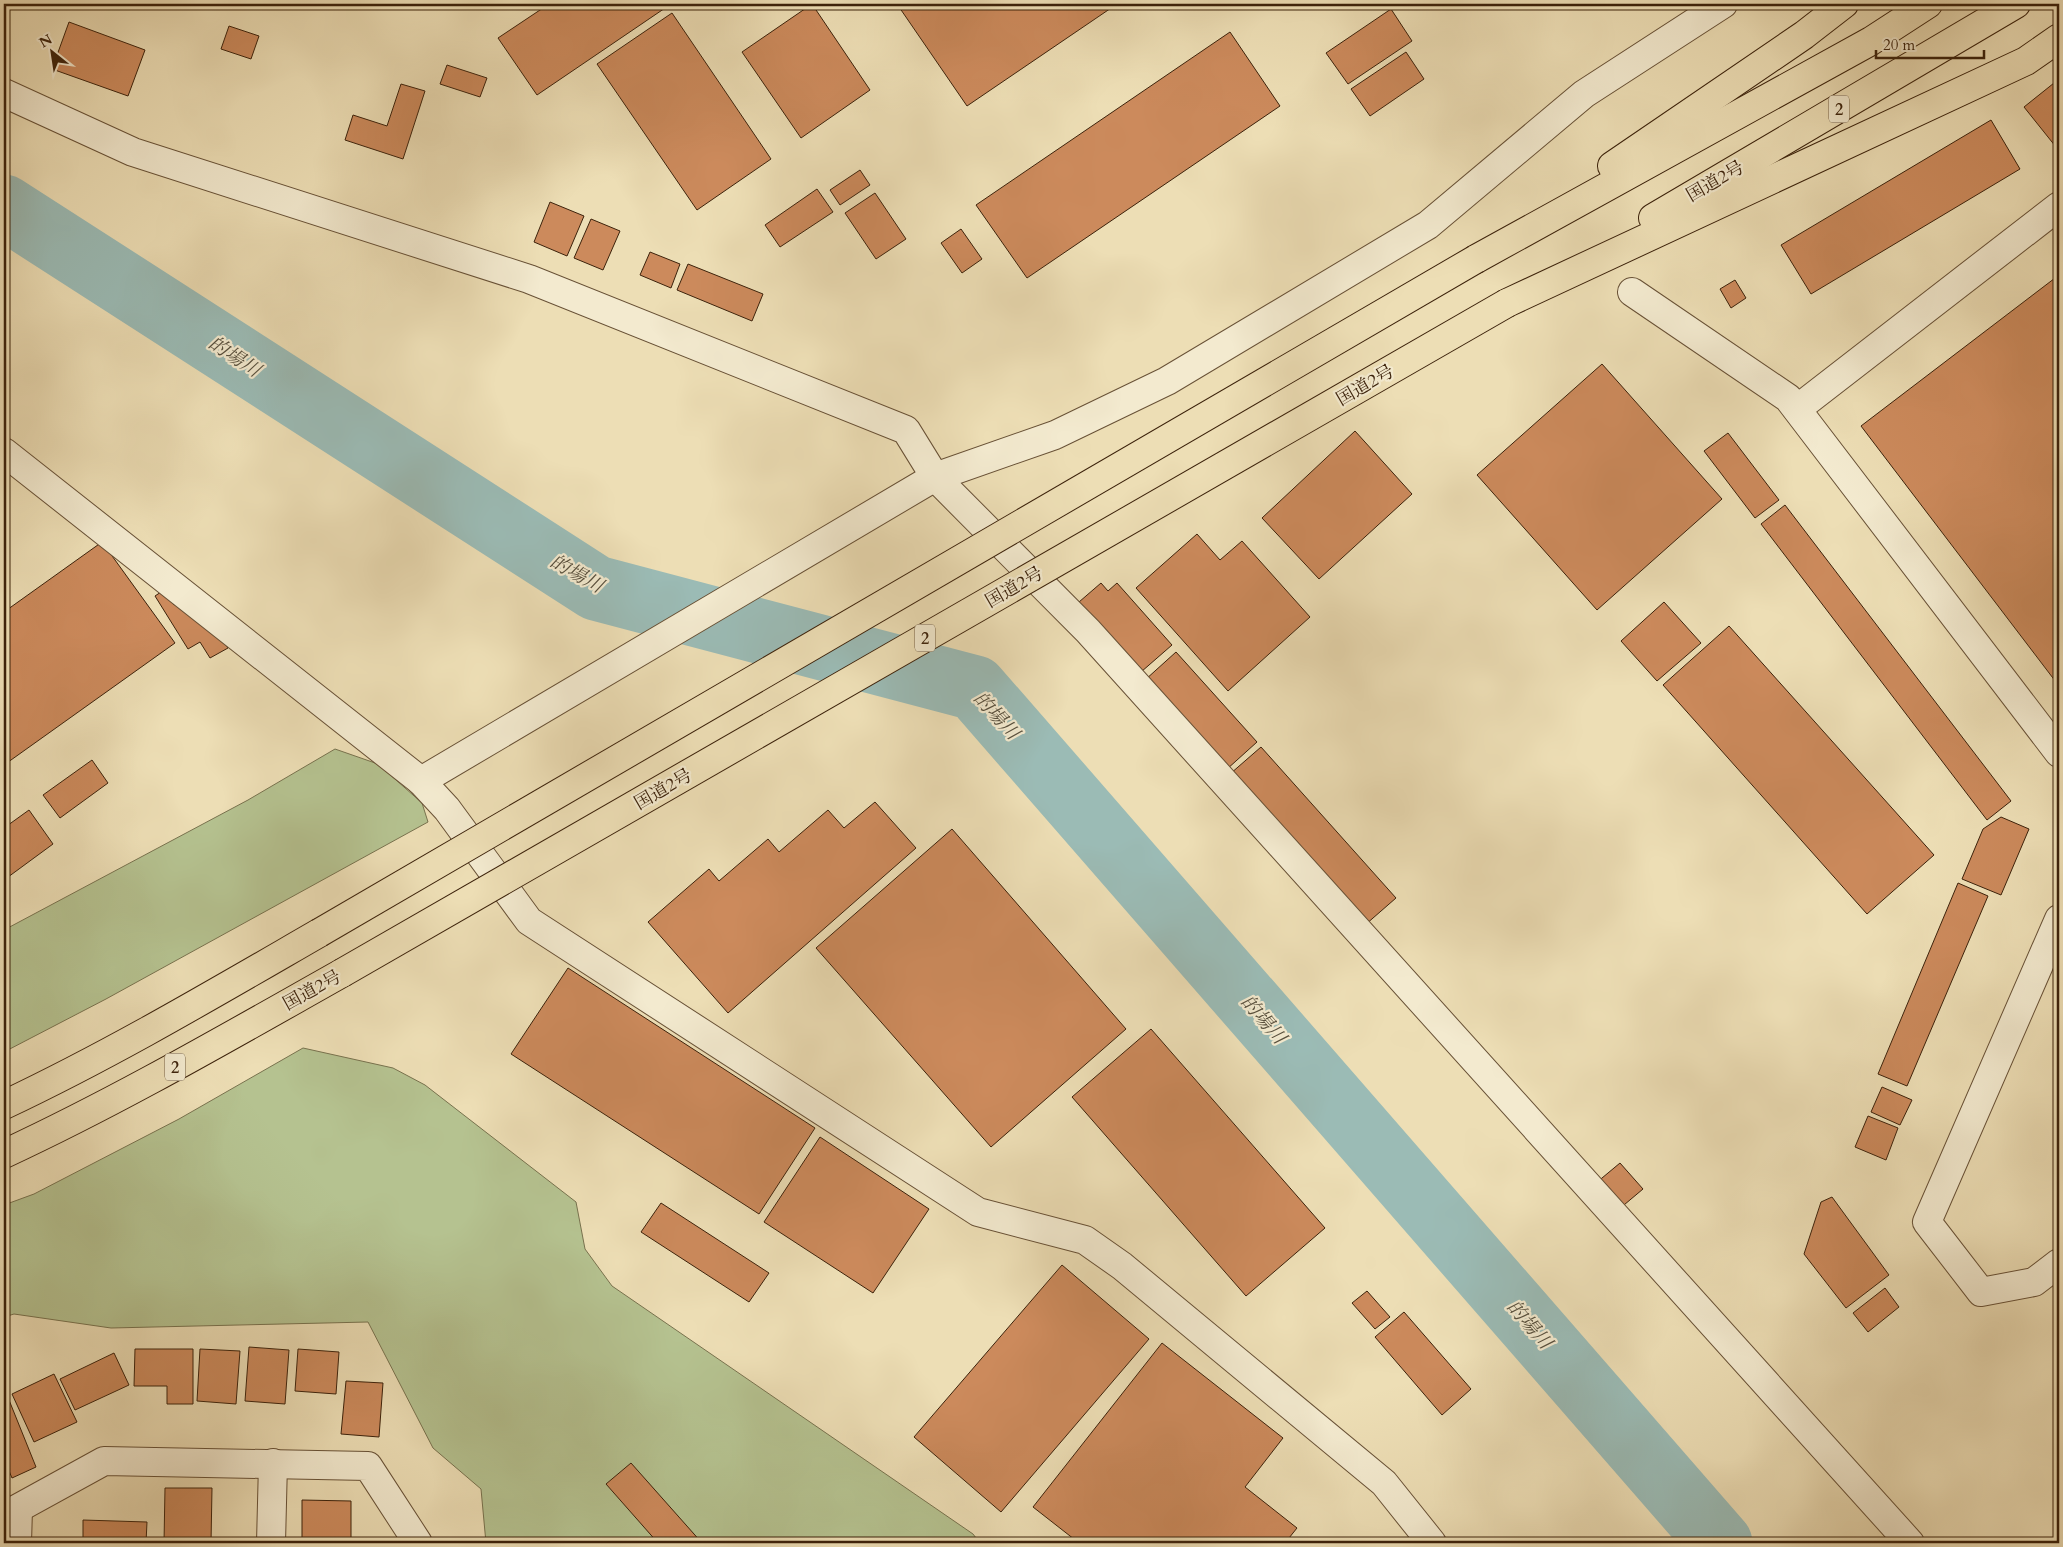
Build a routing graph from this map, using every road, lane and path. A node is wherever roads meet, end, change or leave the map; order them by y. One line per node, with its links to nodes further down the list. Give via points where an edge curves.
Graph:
1 (1723, 4): 13 (street, via 1584,94 1428,225 1167,381 1054,435)
2 (1844, 4): 7 (highway)
3 (1928, 4): 7 (highway, via 1871,41)
4 (2016, 4): 9 (highway, 国道2号 / 2)
5 (2059, 38): 9 (highway, via 2026,61)
6 (4, 93): 13 (street, via 133,152 529,279 906,430)
7 (1630, 164): 17 (highway, bridge, via 1476,259 318,933 126,1043)
8 (2059, 206): 11 (street)
9 (1665, 220): 18 (highway, 国道2号 / 2, bridge, via 1507,303 342,973 139,1087)
10 (1632, 292): 11 (street, via 1788,398)
11 (1796, 409): 14 (street)
12 (4, 452): 15 (street)
13 (935, 477): 15 (street); 26 (street, via 1088,631)
14 (2059, 753)
15 (420, 781): 25 (street, via 447,809 529,921 978,1212 1085,1240 1122,1266 1384,1483)
16 (2059, 919): 19 (street, via 1927,1222 1981,1292 2034,1282)
17 (4, 1105)
18 (4, 1154)
19 (2059, 1263)
20 (273, 1463): 21 (street, via 104,1461); 23 (street); 24 (street, via 368,1466)
21 (11, 1513): 22 (street)
22 (17, 1543)
23 (271, 1543)
24 (418, 1543)
25 (1432, 1543)
26 (1910, 1543)

